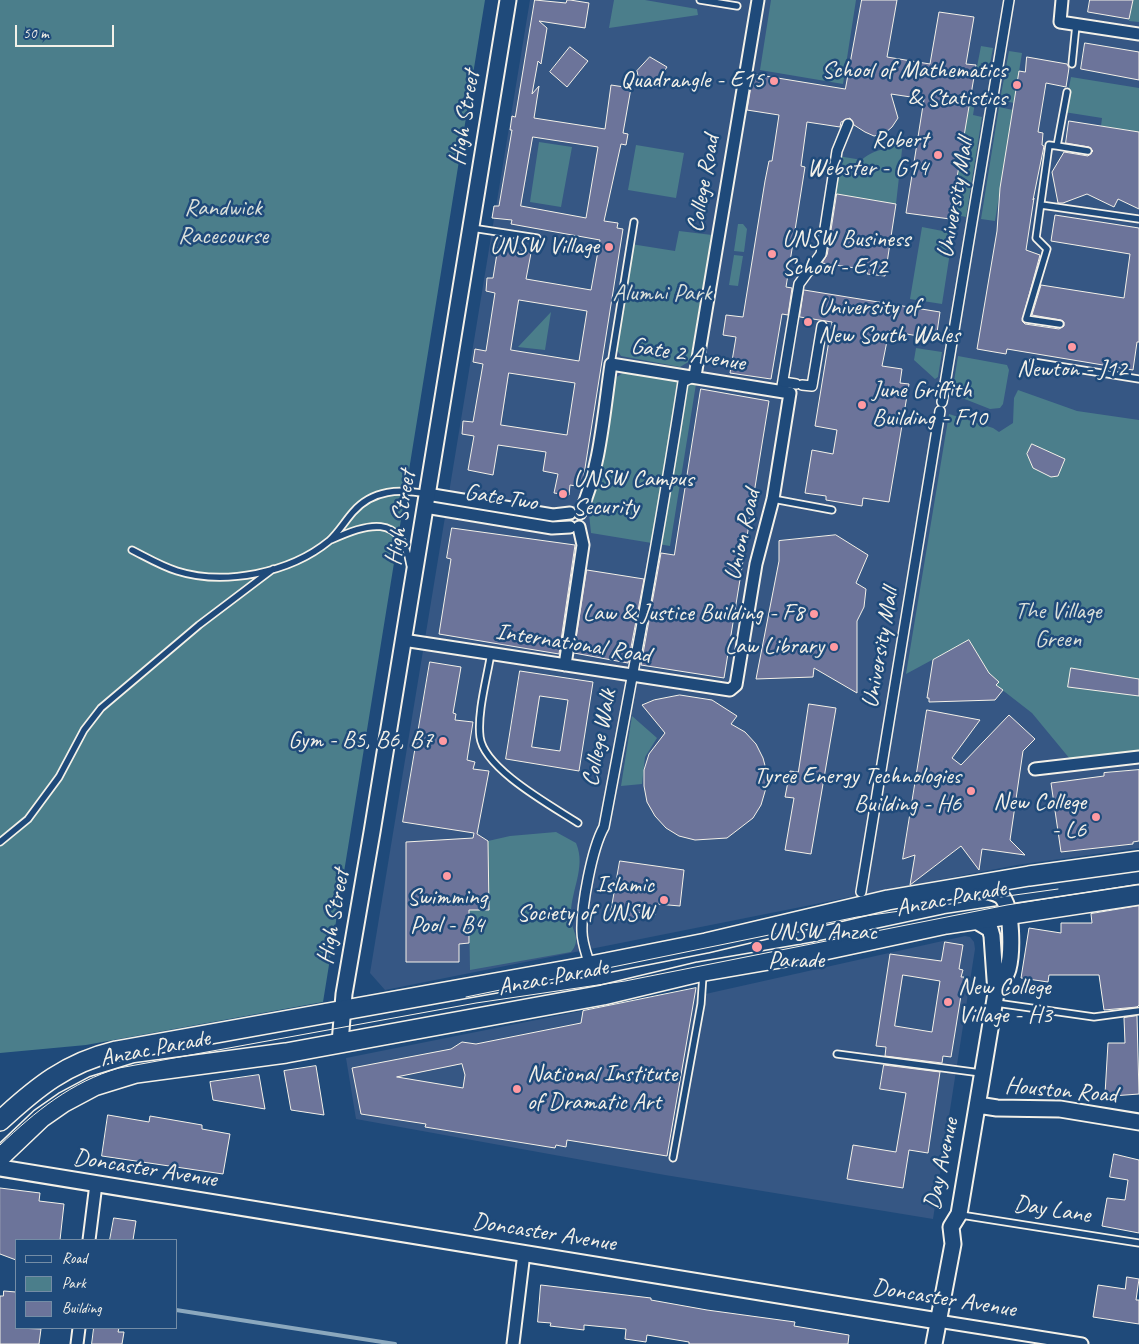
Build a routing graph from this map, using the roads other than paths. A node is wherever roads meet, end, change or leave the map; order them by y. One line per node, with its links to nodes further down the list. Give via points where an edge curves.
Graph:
1 (508, 0): 17 (street, High Street)
2 (700, 0): 6 (lane)
3 (758, 0): 23 (street, College Road)
4 (1009, 0): 46 (street, University Mall)
5 (1062, 0): 7 (street, via 1060,22)
6 (737, 6)
7 (1076, 25): 8 (street); 9 (lane)
8 (1139, 34)
9 (1072, 64)
10 (1067, 92): 12 (lane)
11 (848, 124): 25 (street, via 838,151 821,254 799,284)
12 (1057, 146): 13 (lane); 14 (lane, via 1049,145)
13 (1088, 151)
14 (1041, 205): 15 (lane); 19 (lane, via 1036,238 1047,249 1026,319)
15 (1139, 219)
16 (634, 222): 22 (lane)
17 (470, 228): 18 (lane); 27 (street, High Street)
18 (537, 238)
19 (1060, 324)
20 (822, 326): 25 (street, via 812,386)
21 (1033, 362): 24 (lane)
22 (611, 364): 23 (street, Gate 2 Avenue); 29 (street, Gate 2 Avenue, via 588,496)
23 (695, 376): 25 (street, Gate 2 Avenue); 38 (street, College Walk, via 683,382 658,544)
24 (1139, 380)
25 (791, 387): 26 (street, Union Road)
26 (773, 499): 28 (lane); 39 (street, Union Road, via 756,564)
27 (426, 501): 29 (street, via 553,514); 30 (street, Gate Two, via 552,528); 31 (lane, via 396,491 371,497); 34 (street, High Street)
28 (832, 510)
29 (575, 513): 30 (street, via 583,520)
30 (574, 527): 37 (street, via 582,533 583,545)
31 (329, 540): 33 (lane); 34 (lane, via 367,526 386,527 402,540)
32 (132, 550): 33 (lane, via 176,571 200,576 246,576)
33 (274, 569): 43 (lane, via 199,625 102,708 84,730 59,777 28,819)
34 (413, 582): 35 (street, High Street)
35 (403, 640): 36 (street, International Road); 53 (street, High Street)
36 (491, 653): 37 (street, International Road); 42 (lane, via 480,721 483,749 504,772)
37 (565, 665): 38 (street, International Road)
38 (632, 675): 39 (street, International Road, via 730,690); 50 (street, College Walk, via 604,827 597,839 583,914 581,934)
39 (736, 686)
40 (1139, 757): 41 (street)
41 (1035, 769)
42 (578, 823)
43 (0, 842)
44 (1139, 862): 45 (main road, Anzac Parade)
45 (955, 888): 48 (street, via 994,892 1008,905); 50 (main road, Anzac Parade, via 857,906 706,943)
46 (861, 892)
47 (1139, 894): 48 (main road, Anzac Parade)
48 (1009, 913): 49 (main road, Anzac Parade); 52 (street, Day Avenue, via 1008,969)
49 (975, 920): 51 (main road, Anzac Parade); 52 (street, Day Avenue, via 983,923 992,936)
50 (590, 966): 53 (main road, Anzac Parade)
51 (703, 972): 55 (main road, Anzac Parade, via 603,995); 62 (lane, via 701,1004)
52 (995, 998): 54 (lane, via 1094,1017); 57 (street, Day Avenue)
53 (342, 1011): 55 (street, High Street); 59 (main road, Anzac Parade, via 100,1055 48,1080)
54 (1139, 1011)
55 (340, 1043): 61 (main road, Anzac Parade, via 136,1073 106,1081 53,1109)
56 (837, 1054): 57 (lane)
57 (983, 1074): 58 (street, Day Avenue)
58 (978, 1105): 60 (street, Houston Road, via 1060,1109); 65 (street, Day Avenue)
59 (0, 1121)
60 (1139, 1122)
61 (0, 1157)
62 (673, 1158)
63 (0, 1168): 64 (street, Doncaster Avenue)
64 (96, 1184): 66 (street); 68 (street, Doncaster Avenue)
65 (959, 1214): 67 (lane, Day Lane); 69 (street, Day Avenue, via 951,1227 953,1244)
66 (89, 1239)
67 (1139, 1243)
68 (524, 1253): 69 (street, Doncaster Avenue); 72 (street)
69 (938, 1321): 73 (street, Day Avenue); 74 (street, Doncaster Avenue)
70 (78, 1329): 71 (street)
71 (77, 1344)
72 (513, 1344)
73 (934, 1344)
74 (1082, 1344)

